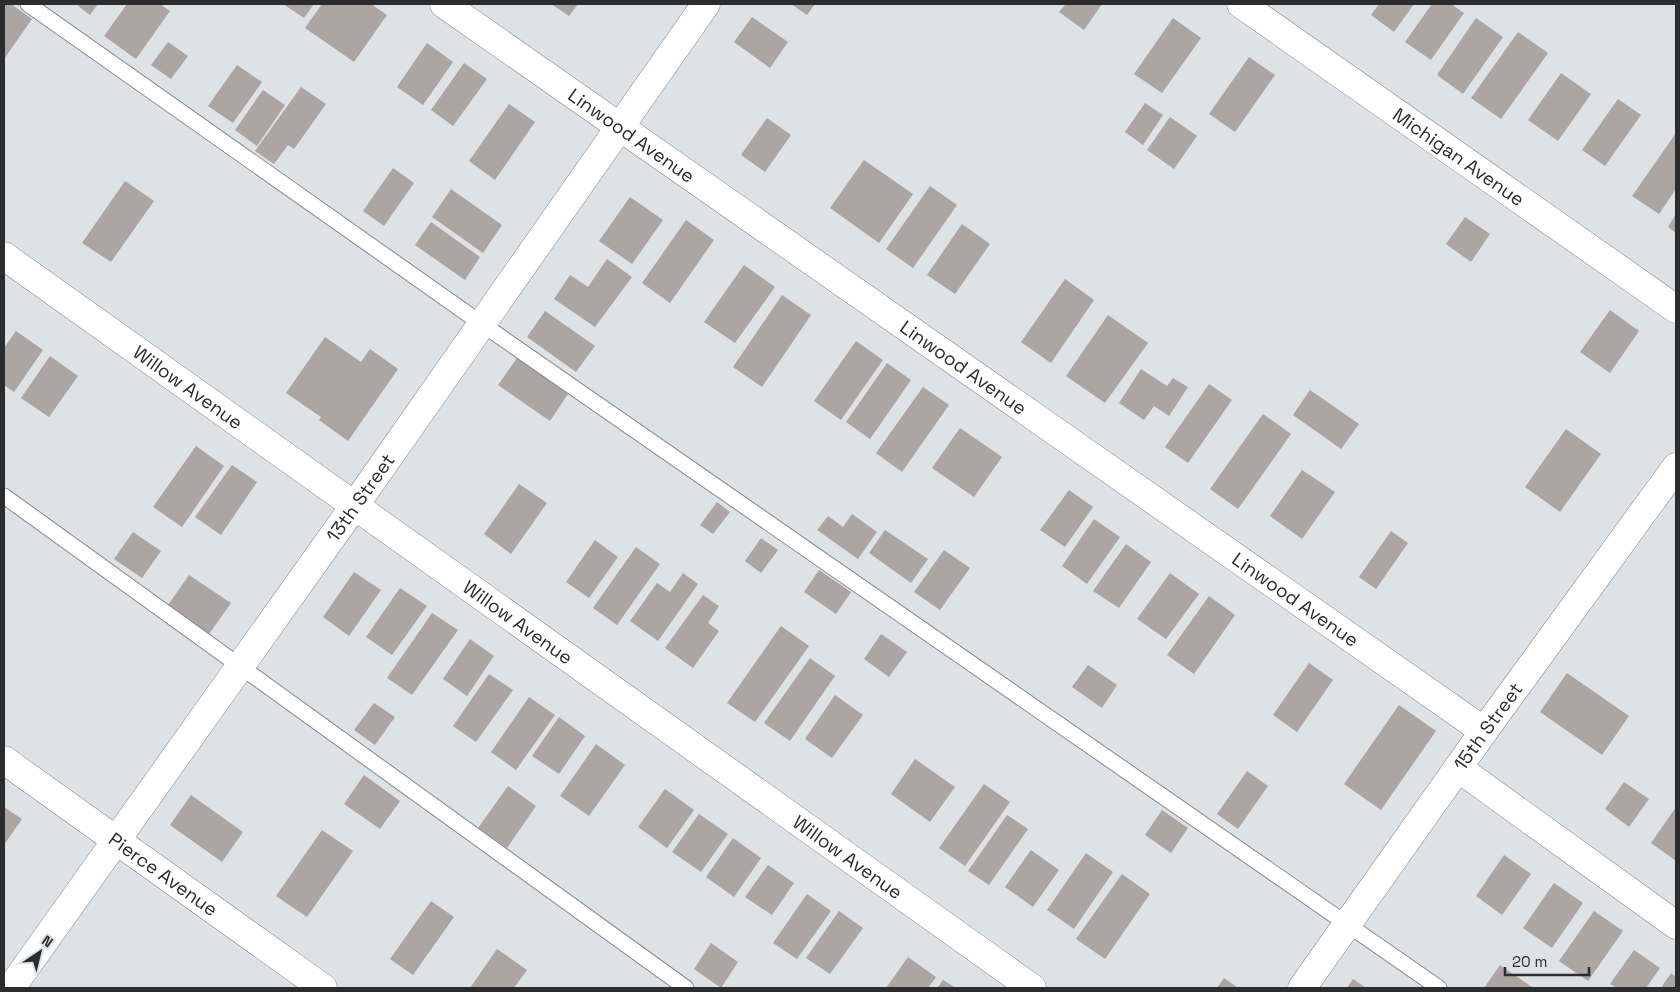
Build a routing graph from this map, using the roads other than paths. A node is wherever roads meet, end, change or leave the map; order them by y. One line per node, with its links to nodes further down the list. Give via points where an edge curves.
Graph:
1 (28, 4): 8 (lane)
2 (444, 4): 5 (street, Linwood Avenue)
3 (706, 4): 5 (street, 13th Street)
4 (1241, 4): 7 (street, Michigan Avenue)
5 (622, 126): 8 (street, 13th Street); 13 (street, Linwood Avenue)
6 (4, 256): 11 (street, Willow Avenue)
7 (1676, 309)
8 (482, 324): 11 (street, 13th Street); 17 (lane)
9 (1675, 470): 13 (street, 15th Street)
10 (4, 496): 12 (lane)
11 (355, 505): 12 (street, 13th Street); 22 (street, Willow Avenue)
12 (240, 666): 16 (street, 13th Street); 21 (lane)
13 (1484, 731): 15 (street, 15th Street)
14 (4, 760): 16 (street, Pierce Avenue)
15 (1458, 768): 17 (street, 15th Street); 18 (street)
16 (117, 840): 19 (street, 13th Street); 20 (street, Pierce Avenue)
17 (1347, 924): 23 (street, 15th Street); 24 (lane)
18 (1676, 925)
19 (12, 988)
20 (323, 988)
21 (686, 988)
22 (1032, 988)
23 (1302, 988)
24 (1439, 988)

